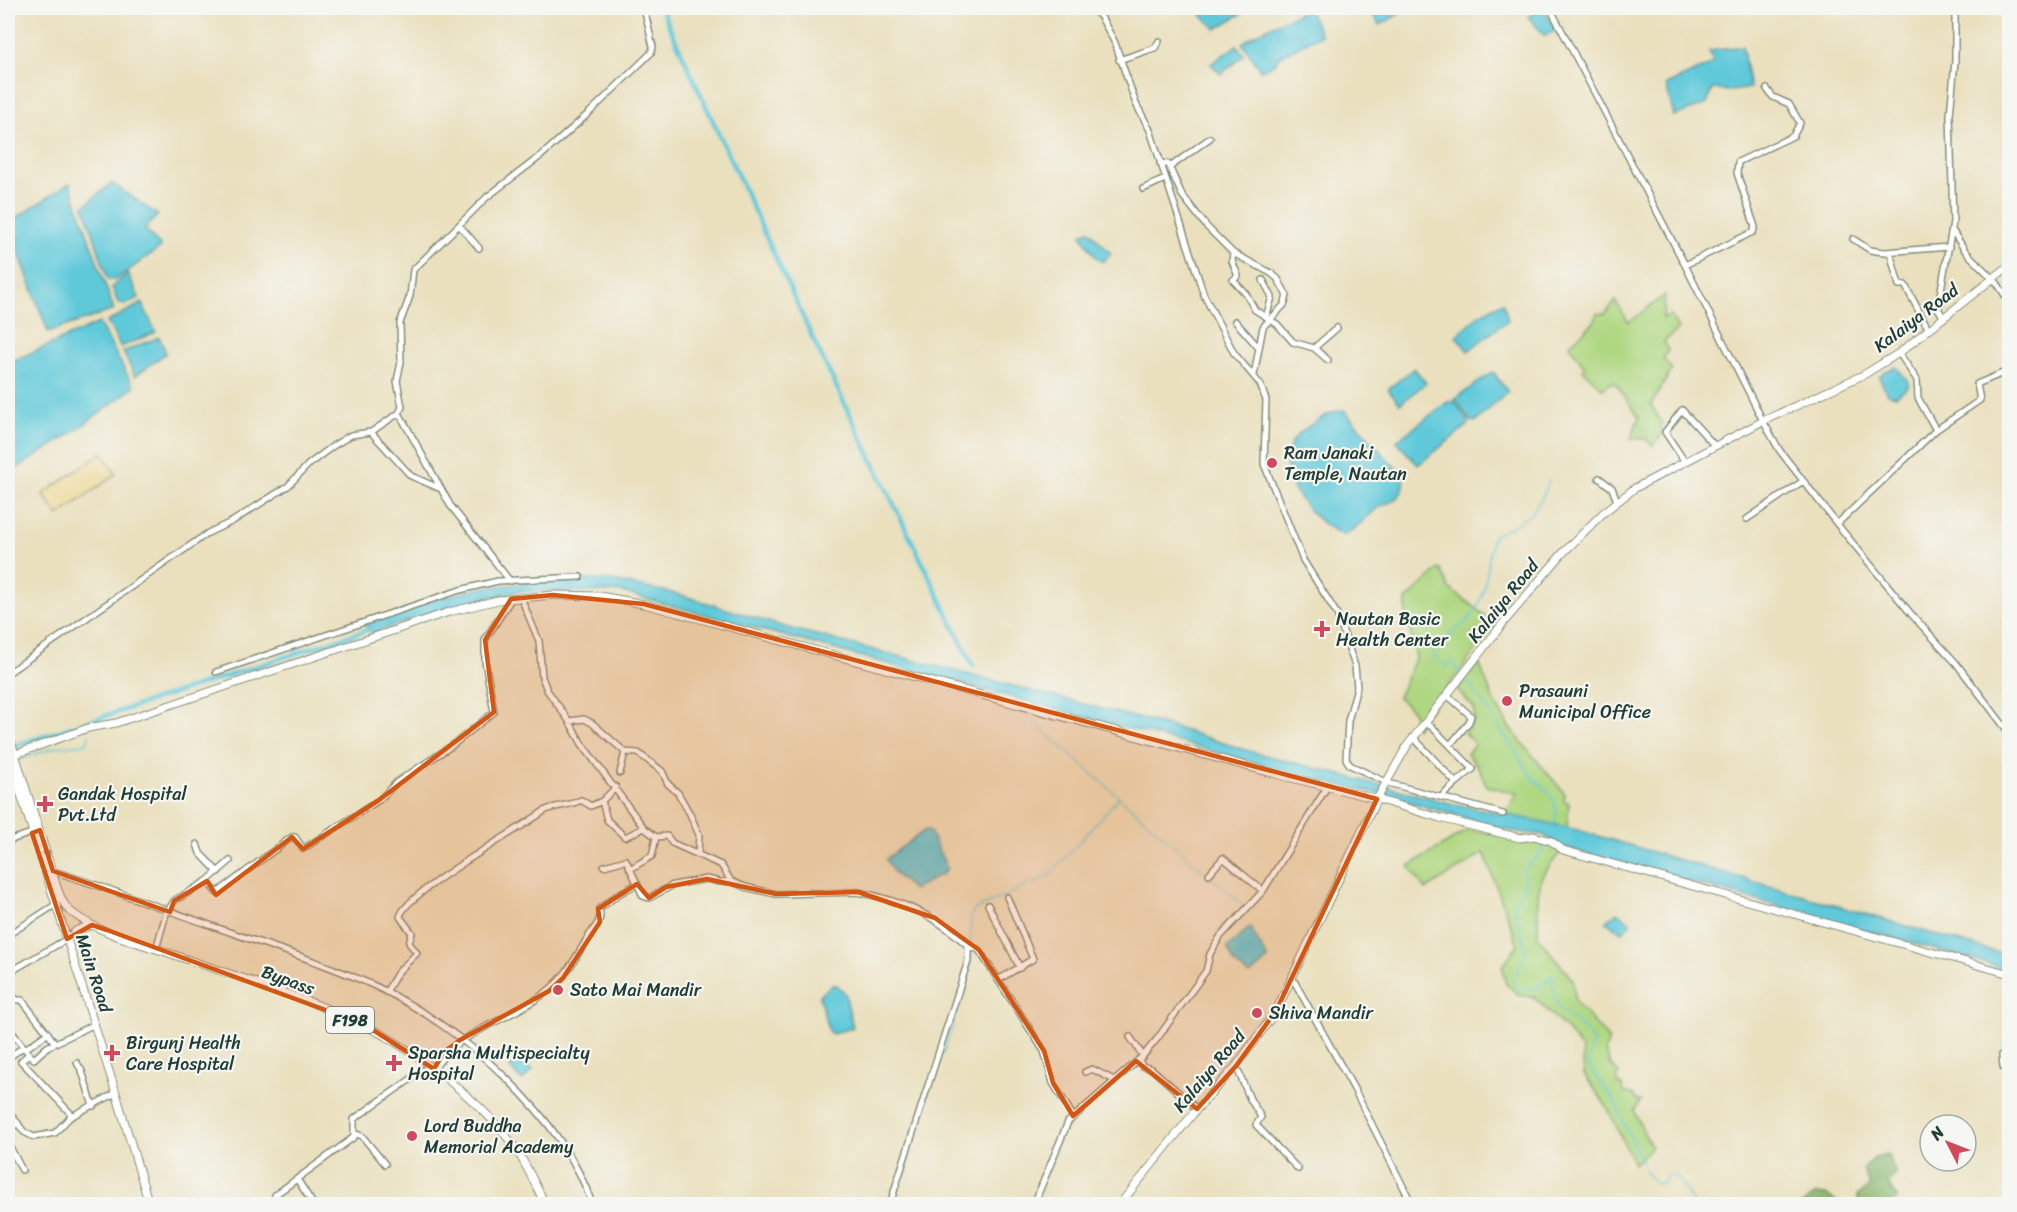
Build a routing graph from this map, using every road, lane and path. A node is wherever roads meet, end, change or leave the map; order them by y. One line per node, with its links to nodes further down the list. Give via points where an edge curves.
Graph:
1 (644, 8): 13 (street, via 654,46 651,53 589,113)
2 (1091, 8): 6 (street, via 1101,17)
3 (1550, 8): 20 (street)
4 (1955, 8): 14 (street, via 1950,115)
5 (1159, 41): 6 (street, via 1155,48)
6 (1119, 60): 9 (street)
7 (1767, 89): 20 (street, via 1773,97 1789,104 1800,123 1793,136 1738,162 1737,173 1755,227 1753,232)
8 (1210, 138): 10 (street)
9 (1160, 163): 10 (street); 11 (street)
10 (1170, 167): 19 (street, via 1192,208)
11 (1165, 179): 12 (street); 35 (street, via 1204,296 1234,353)
12 (1143, 189)
13 (459, 225): 17 (street); 36 (street, via 413,270 410,296 400,322)
14 (1952, 230): 16 (street); 22 (street, via 1966,252)
15 (1853, 239): 18 (street, via 1870,250)
16 (1949, 247): 18 (street); 25 (street, via 1939,301)
17 (479, 248)
18 (1890, 252): 29 (street, via 1899,285 1905,285)
19 (1233, 253): 26 (street, via 1238,276 1233,280 1254,310); 26 (street, via 1278,279 1287,301)
20 (1685, 265): 37 (street)
21 (2010, 265): 22 (main road, Kalaiya Road)
22 (1992, 279): 24 (street); 25 (main road, Kalaiya Road)
23 (1263, 280): 26 (street, via 1272,297)
24 (2010, 303)
25 (1944, 318): 29 (main road, Kalaiya Road)
26 (1268, 319): 30 (street); 31 (street, via 1293,342)
27 (1235, 321): 30 (street)
28 (1337, 328): 31 (street)
29 (1929, 330): 32 (main road, Kalaiya Road)
30 (1259, 348): 35 (street)
31 (1314, 348): 33 (street)
32 (1899, 354): 37 (main road, Kalaiya Road, via 1843,385); 38 (street, via 1917,381 1918,398)
33 (1328, 360)
34 (2010, 370): 38 (street, via 1977,384 1980,400)
35 (1254, 375): 64 (street, via 1267,408 1264,464 1303,560 1337,614 1355,666 1357,687 1348,721 1346,759 1350,765)
36 (399, 413): 39 (street); 44 (street)
37 (1763, 421): 40 (main road, Kalaiya Road); 43 (street, via 1780,452)
38 (1936, 430): 47 (street)
39 (371, 432): 44 (street, via 411,476); 53 (street, via 351,435 333,446 288,486 233,522 208,533)
40 (1715, 446): 41 (main road, Kalaiya Road); 41 (street, via 1682,410 1665,432)
41 (1685, 462): 45 (main road, Kalaiya Road)
42 (1599, 478): 45 (street, via 1612,488)
43 (1803, 481): 46 (street); 47 (street)
44 (439, 488): 49 (street)
45 (1617, 501): 54 (main road, Kalaiya Road, via 1534,585)
46 (1747, 519)
47 (1837, 524): 58 (street, via 1956,663)
48 (580, 578): 49 (street)
49 (510, 581): 52 (street, via 460,590)
50 (521, 598): 51 (main road); 55 (street, via 539,640 547,690); 66 (main road, via 600,596 644,604)
51 (511, 599): 62 (main road, via 417,622); 84 (street, via 485,640 494,712 397,782 379,800 303,849 292,837 217,893)
52 (216, 672)
53 (8, 673)
54 (1447, 695): 56 (main road, Kalaiya Road); 60 (street, via 1471,716)
55 (569, 721): 61 (street, via 584,719 592,723); 67 (street)
56 (1425, 723): 59 (main road, Kalaiya Road); 60 (street)
57 (8, 732): 62 (main road, Main Road)
58 (2010, 734)
59 (1413, 737): 64 (main road, Kalaiya Road); 65 (street)
60 (1450, 745): 65 (street, via 1473,769)
61 (625, 752): 63 (street); 77 (street, via 634,751 655,764 678,793 699,835)
62 (10, 755): 73 (main road, Main Road)
63 (620, 773)
64 (1388, 783): 68 (main road, Kalaiya Road); 69 (street)
65 (1456, 783): 69 (street)
66 (1328, 787): 68 (main road); 88 (street)
67 (616, 788): 70 (street); 72 (street)
68 (1379, 797): 100 (main road, via 1520,838 1534,836 1563,850); 101 (main road, Kalaiya Road, via 1331,891)
69 (1441, 797): 71 (street)
70 (602, 801): 72 (street, via 607,819 625,837); 104 (street, via 591,806 581,800 544,811 407,905 400,917 412,933 409,943 417,953 398,972)
71 (1503, 814)
72 (644, 828): 74 (street)
73 (36, 832): 75 (street); 81 (main road, Main Road, one-way to 81); 90 (main road, Main Road)
74 (656, 837): 77 (street, via 667,836 672,843); 80 (street, via 652,856)
75 (8, 840)
76 (197, 844): 82 (street)
77 (698, 854): 85 (street, via 721,864)
78 (230, 861): 82 (street)
79 (604, 866): 80 (street, via 626,860)
80 (630, 869): 87 (street)
81 (52, 872): 86 (main road, Main Road); 92 (street, via 112,889)
82 (218, 872): 84 (street)
83 (1209, 874): 88 (street, via 1223,858)
84 (207, 881): 92 (street, via 174,901)
85 (731, 881): 87 (street, via 707,879 673,885 649,898 643,896); 96 (street, via 776,894 871,895 935,918)
86 (56, 884): 93 (main road, Bypass / F198, via 68,909)
87 (637, 884): 109 (street, via 598,909 600,922 571,967 549,991)
88 (1263, 891): 113 (street, via 1220,937 1206,971)
89 (1007, 897): 98 (street, via 1033,959)
90 (55, 905): 94 (street); 95 (main road, Main Road)
91 (988, 905): 98 (street)
92 (168, 911): 97 (street); 104 (street, via 298,956)
93 (92, 925): 95 (main road); 97 (main road, Bypass / F198)
94 (8, 935)
95 (67, 939): 99 (street); 105 (main road, Main Road)
96 (971, 946): 102 (street); 140 (street, via 927,1097)
97 (156, 949): 117 (main road, Bypass / F198, via 373,1030)
98 (1020, 968): 102 (street)
99 (8, 973)
100 (2010, 974)
101 (1293, 979): 116 (main road, Kalaiya Road, via 1276,1011); 143 (street)
102 (998, 980): 126 (street, via 1044,1051 1053,1083)
103 (8, 992): 107 (street, via 22,1000)
104 (386, 992): 109 (street)
105 (95, 1024): 110 (street); 121 (main road, Main Road)
106 (8, 1028): 112 (street)
107 (48, 1034): 110 (street); 112 (street)
108 (1130, 1037): 113 (street)
109 (460, 1040): 117 (street); 139 (street, via 536,1111 570,1157)
110 (55, 1043): 112 (street, via 34,1059)
111 (2010, 1046): 119 (street, via 2002,1055 2003,1067)
112 (26, 1050): 114 (street); 125 (street, via 21,1061)
113 (1141, 1057): 120 (street); 123 (street, via 1142,1066 1152,1069)
114 (8, 1058)
115 (77, 1063): 122 (street)
116 (1236, 1066): 123 (main road, Kalaiya Road); 132 (street, via 1261,1117 1256,1125)
117 (431, 1068): 129 (street, via 354,1119); 138 (main road, Bypass / F198, via 512,1143)
118 (1085, 1072): 120 (street, via 1092,1070)
119 (2010, 1076)
120 (1114, 1080): 126 (street)
121 (116, 1093): 122 (street); 135 (main road, Main Road)
122 (93, 1106): 125 (street)
123 (1197, 1109): 142 (main road, Kalaiya Road)
124 (8, 1110): 127 (street)
125 (73, 1116): 127 (street, via 55,1133 34,1137)
126 (1073, 1116): 141 (street, via 1058,1141)
127 (18, 1123): 128 (street)
128 (8, 1130)
129 (356, 1134): 131 (street); 134 (street)
130 (8, 1143): 133 (street)
131 (385, 1164)
132 (1298, 1169)
133 (22, 1170)
134 (297, 1179): 136 (street, via 275,1195); 137 (street)
135 (148, 1204)
136 (274, 1204)
137 (313, 1204)
138 (545, 1204)
139 (592, 1204)
140 (890, 1204)
141 (1034, 1204)
142 (1120, 1204)
143 (1413, 1204)

